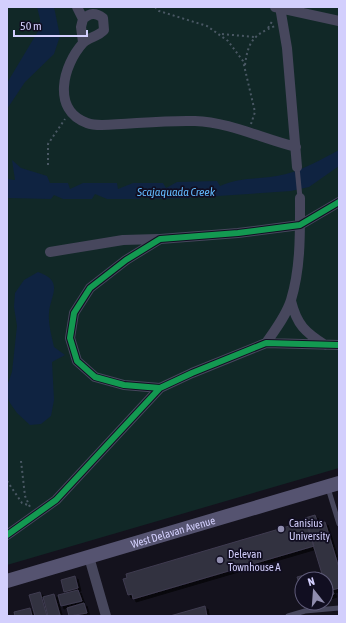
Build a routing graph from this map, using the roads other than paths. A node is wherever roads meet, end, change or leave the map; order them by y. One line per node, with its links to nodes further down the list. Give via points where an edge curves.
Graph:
1 (77, 7): 3 (street)
2 (278, 8): 4 (street); 6 (street, via 288,48)
3 (83, 19): 5 (street); 5 (street, via 90,14 99,15 103,18 104,28 102,32)
4 (339, 21)
5 (83, 42): 6 (street, via 67,67 64,93 71,112 87,123 195,121 243,131)
6 (296, 148): 7 (street)
7 (297, 167): 8 (lane)
8 (300, 198): 10 (street)
9 (339, 202): 10 (street)
10 (300, 225): 11 (street); 13 (street, via 299,264)
11 (160, 239): 12 (street, via 123,240); 17 (street, via 126,260 90,288 74,313 70,338 77,361 95,377 124,385)
12 (50, 252)
13 (291, 301): 14 (street, via 280,324); 15 (street, via 294,316 306,332)
14 (266, 343): 15 (street); 17 (street)
15 (326, 345): 16 (street)
16 (339, 345)
17 (160, 388): 20 (street, via 56,500)
18 (334, 485): 19 (lane); 21 (street, West Delavan Avenue)
19 (339, 524)
20 (7, 535)
21 (89, 557): 22 (street, West Delavan Avenue); 25 (street)
22 (7, 581)
23 (339, 609): 24 (lane)
24 (314, 613): 26 (lane, via 305,611)
25 (106, 616)
26 (288, 616)

